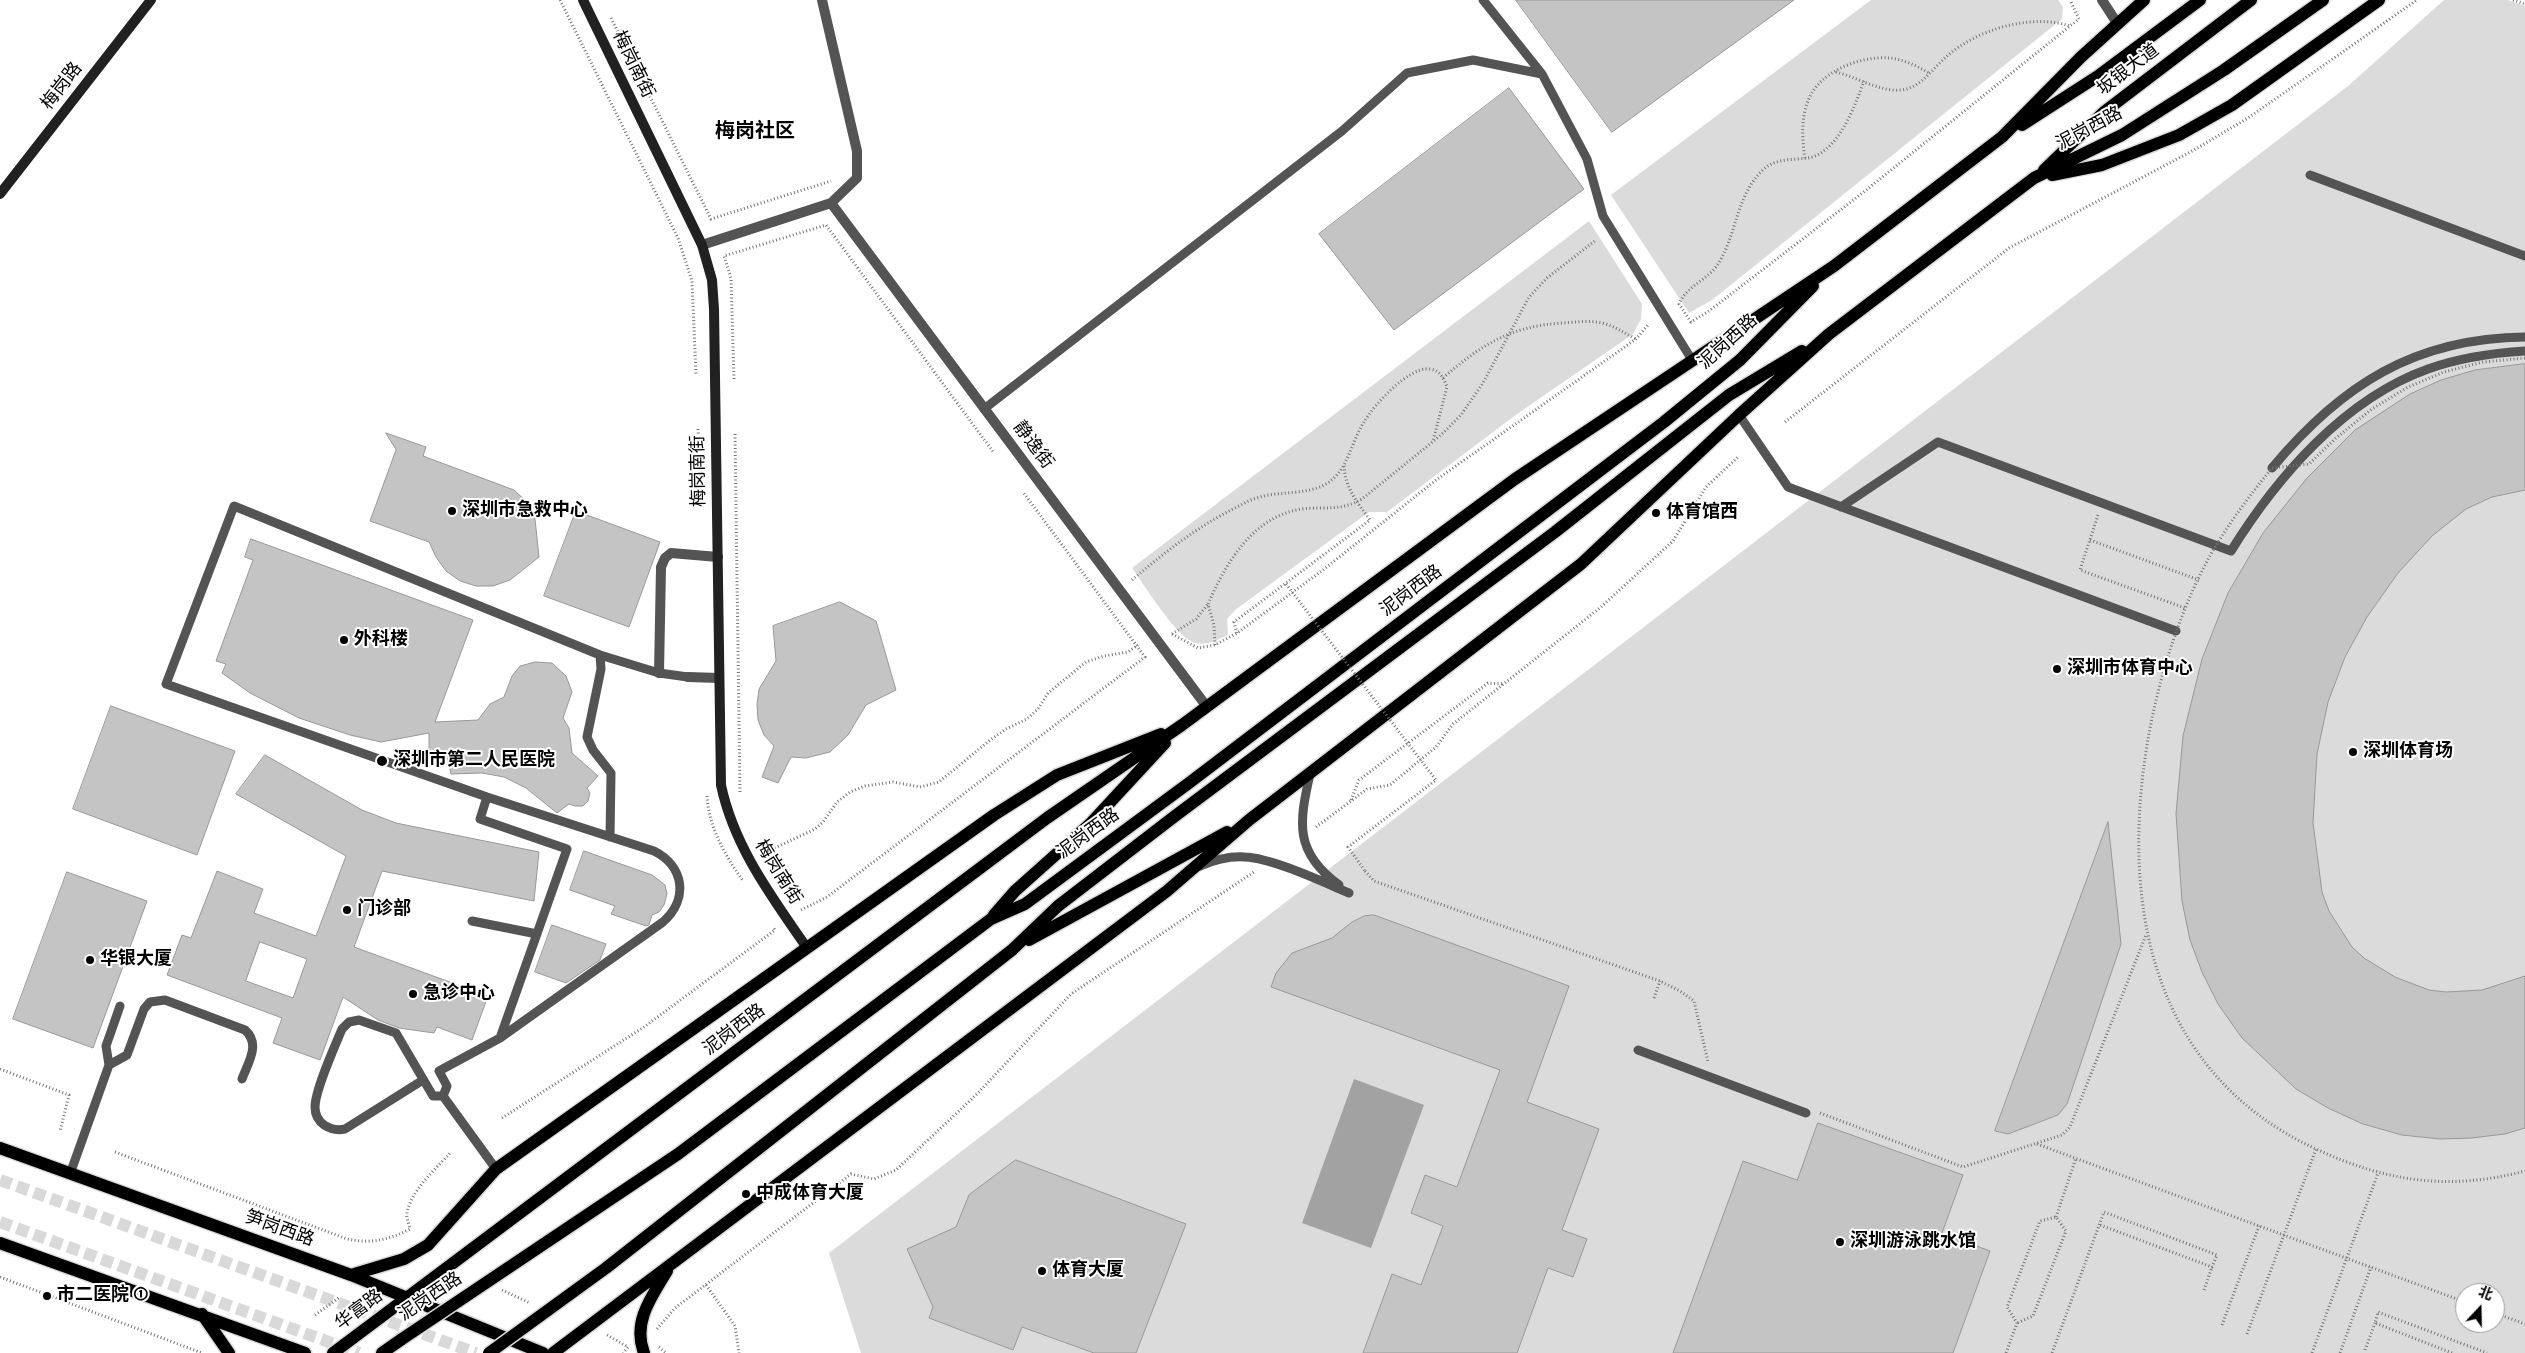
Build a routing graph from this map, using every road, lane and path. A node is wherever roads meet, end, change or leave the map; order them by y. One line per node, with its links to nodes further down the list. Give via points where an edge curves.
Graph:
1 (151, 0): 27 (street, 梅岗路)
2 (560, 0): 42 (path, via 678,238 692,281)
3 (583, 0): 31 (street, 梅岗南街)
4 (822, 0): 28 (street, via 857,151 857,178)
5 (1483, 0): 21 (lane)
6 (2070, 0): 18 (path, via 2079,18)
7 (2102, 0): 17 (street)
8 (2144, 0): 17 (main road, 泥岗西路)
9 (2199, 0): 23 (main road, 坂银大道, via 2098,76)
10 (2251, 0): 26 (main road, 坂银大道, via 2104,112)
11 (2323, 0): 26 (main road, 泥岗西路, via 2224,70 2122,135)
12 (2379, 0): 26 (main road, via 2232,105 2179,135 2102,165)
13 (2417, 0): 47 (path, via 2233,127 2009,248)
14 (2513, 0): 15 (path)
15 (2525, 4)
16 (610, 18): 29 (path)
17 (2117, 23): 23 (main road, 泥岗西路)
18 (2070, 26): 20 (path, via 2026,23 1992,29 1956,48); 24 (path, via 1865,191 1709,312 1691,322 1679,304 1683,295 1716,267 1738,211 1756,178 1765,168 1778,162)
19 (1836, 72): 20 (path, via 1865,60 1890,58); 22 (path); 24 (path, via 1822,80 1808,101 1804,115)
20 (1929, 73): 22 (path, via 1916,85 1900,90)
21 (1542, 74): 41 (lane, via 1588,159 1603,216); 45 (lane, via 1472,60 1407,73 1334,137)
22 (1864, 81): 24 (path, via 1843,129 1819,154)
23 (2002, 137): 33 (main road, 泥岗西路)
24 (1804, 158)
25 (2310, 175): 32 (lane)
26 (2034, 178): 36 (main road, 泥岗西路)
27 (0, 194)
28 (831, 203): 31 (street); 45 (street, 静逸街)
29 (710, 219)
30 (1596, 240): 35 (path, via 1547,278 1529,298)
31 (702, 245): 61 (street, 梅岗南街, via 712,280 714,309)
32 (2525, 256)
33 (1834, 266): 41 (main road, 泥岗西路); 92 (main road, 泥岗西路, via 1740,360 1664,422 1189,783 1025,904)
34 (1648, 326): 38 (path)
35 (1511, 332): 38 (path, via 1554,323 1590,322 1618,328); 43 (path, via 1475,351); 49 (path, via 1461,415)
36 (1829, 334): 46 (main road, 泥岗西路); 98 (main road, 泥岗西路, via 1729,395 1548,538 1112,864 1058,906)
37 (2525, 337): 53 (lane, via 2479,339 2432,350 2390,368 2351,390 2318,418)
38 (1636, 339): 59 (path, via 1436,480)
39 (2525, 351): 56 (lane, via 2496,353 2428,369 2394,384 2360,406 2309,450 2248,523 2231,551)
40 (2525, 358): 53 (path, bridge, via 2483,362 2444,372 2408,387 2372,409 2309,464)
41 (1692, 360): 76 (main road, 泥岗西路, via 1515,479)
42 (696, 375)
43 (1443, 378): 49 (path, via 1447,388); 52 (path, via 1430,369 1419,371 1392,388 1364,422)
44 (734, 379): 50 (path, via 731,278 724,256 826,225)
45 (984, 409): 76 (street, 静逸街)
46 (1739, 415): 57 (lane, via 1788,487); 79 (main road, 泥岗西路, via 1581,564)
47 (1785, 422)
48 (735, 434): 80 (path)
49 (1433, 441): 55 (path)
50 (994, 453)
51 (1738, 457): 75 (path, via 1706,487 1673,540 1601,607)
52 (1344, 465): 55 (path, via 1344,480); 62 (path, via 1335,478 1322,485 1302,492 1258,497 1202,526)
53 (2272, 468): 63 (path, bridge, via 2229,526)
54 (1023, 492): 69 (path)
55 (1357, 502): 58 (path); 65 (path, via 1349,507 1301,509 1258,528 1226,566)
56 (2102, 503): 57 (lane, via 1938,442); 60 (path)
57 (1841, 507): 67 (lane)
58 (1370, 520): 59 (path); 64 (path)
59 (1376, 527): 68 (path)
60 (2090, 540): 63 (path); 66 (path, via 2080,570)
61 (718, 557): 72 (street, via 672,554 665,558 661,566); 74 (street, 梅岗南街)
62 (1132, 580)
63 (2198, 580): 66 (path, bridge)
64 (1286, 584): 68 (path, via 1234,622); 78 (path, bridge)
65 (1208, 604): 70 (path, via 1214,624); 70 (path, via 1196,618 1172,634 1198,648)
66 (2185, 608): 67 (path, bridge)
67 (2176, 631): 96 (path, bridge, via 2157,695 2140,797 2140,892)
68 (1237, 633): 70 (path)
69 (1138, 645): 87 (path, via 1128,652 1086,662 1048,693 1027,719 990,740 939,782 920,787 893,782 850,792 837,802 815,829); 91 (path, via 1145,657 826,898 801,911)
70 (1215, 646)
71 (600, 655): 72 (lane); 81 (lane, via 234,506 166,684); 85 (lane, via 601,669 587,737 611,773)
72 (659, 673): 73 (lane)
73 (688, 677): 74 (street)
74 (719, 678): 97 (street, 梅岗南街, via 721,784 726,808 746,854)
75 (1504, 684): 78 (path, via 1488,683); 82 (path, via 1453,724 1436,747 1390,785 1368,789)
76 (1207, 707): 77 (main road, 泥岗西路)
77 (1182, 725): 92 (main road, 泥岗西路, via 1090,824 1015,891); 97 (main road, via 1057,775 932,858); 138 (main road, 泥岗西路, via 1040,824)
78 (1406, 743): 82 (path, via 1359,780); 99 (path, bridge, via 1436,780 1348,847 1374,881)
79 (1310, 774): 83 (main road, 泥岗西路); 89 (lane, via 1302,808 1305,849 1330,879 1349,893 1245,856 1218,859)
80 (740, 795)
81 (487, 796): 85 (lane); 95 (lane, via 480,819 567,849)
82 (1351, 801): 84 (path)
83 (1249, 820): 89 (main road, 泥岗西路); 98 (main road, 泥岗西路)
84 (1315, 827)
85 (610, 837): 102 (lane, via 654,851 671,862 680,890 674,910 663,922)
86 (756, 846): 87 (path)
87 (762, 854): 88 (path)
88 (767, 862)
89 (1194, 867): 129 (main road, 泥岗西路)
90 (1255, 871): 134 (path, via 1071,994 977,1094 896,1170 874,1179 851,1174)
91 (797, 906)
92 (991, 919): 157 (main road, 泥岗西路, bridge, via 678,1154)
93 (472, 921): 95 (lane)
94 (776, 930): 111 (path, via 644,1027)
95 (537, 934): 102 (lane)
96 (2146, 935): 113 (path, via 2070,1127 2052,1140); 115 (path, bridge, via 2174,1013 2198,1052 2230,1090 2268,1122)
97 (807, 948): 119 (main road)
98 (1012, 950): 158 (main road, 泥岗西路, bridge, via 606,1268)
99 (1660, 981): 100 (path); 106 (path, via 1694,1001)
100 (1654, 998)
101 (120, 1006): 104 (lane, via 106,1046)
102 (500, 1038): 109 (lane, via 439,1071 447,1086)
103 (1638, 1050): 110 (lane)
104 (109, 1065): 107 (lane, via 127,1055 145,1007 154,1000 163,999 250,1034 253,1049); 122 (lane)
105 (0, 1070): 112 (path, via 69,1095)
106 (1710, 1072)
107 (242, 1079)
108 (423, 1080): 108 (lane, via 396,1033 354,1020 342,1030 316,1099 316,1114 328,1127 345,1129); 109 (lane, via 432,1096)
109 (443, 1096): 119 (lane)
110 (1809, 1112): 113 (path, via 1962,1167)
111 (502, 1118)
112 (60, 1131)
113 (2036, 1143): 118 (path)
114 (0, 1148): 122 (main road, 笋岗西路)
115 (2316, 1149): 121 (path, bridge); 126 (path)
116 (115, 1152): 117 (path, via 338,1236 365,1242 394,1237 410,1229 406,1215 412,1199)
117 (451, 1152)
118 (2076, 1158): 123 (path); 125 (path)
119 (496, 1169): 132 (main road, via 428,1245 404,1259)
120 (2525, 1171): 121 (path, bridge, via 2496,1179 2453,1183 2426,1182)
121 (2378, 1173): 128 (path)
122 (70, 1174): 132 (main road, 笋岗西路)
123 (2056, 1217): 145 (path, via 2066,1231 2032,1316); 145 (path, via 2040,1221 2007,1307)
124 (2100, 1225): 130 (path); 130 (path, via 2104,1212 2217,1254); 164 (path)
125 (2259, 1226): 126 (path); 147 (path)
126 (2284, 1235): 128 (path); 148 (path)
127 (0, 1243): 141 (main road)
128 (2347, 1258): 131 (path); 165 (path)
129 (671, 1264): 160 (main road, 泥岗西路); 161 (main road, via 642,1316 640,1329)
130 (2212, 1267): 136 (path)
131 (2371, 1267): 139 (path); 166 (path)
132 (351, 1275): 138 (main road, 笋岗西路)
133 (0, 1277): 153 (path)
134 (706, 1285): 150 (path, via 675,1308 658,1328); 162 (path, via 735,1326)
135 (495, 1286): 140 (path)
136 (2204, 1290)
137 (340, 1297): 142 (path)
138 (408, 1297): 156 (main road, 华富路); 159 (main road, 笋岗西路)
139 (2455, 1298)
140 (531, 1303)
141 (202, 1314): 154 (main road); 155 (main road)
142 (316, 1315)
143 (2505, 1317): 146 (path)
144 (2375, 1322): 152 (path); 167 (path); 168 (path, via 2378,1312)
145 (2017, 1323): 163 (path)
146 (2525, 1324)
147 (2222, 1325)
148 (2247, 1334)
149 (607, 1335): 151 (path)
150 (656, 1336)
151 (628, 1347)
152 (2365, 1350)
153 (202, 1353)
154 (229, 1353)
155 (305, 1353)
156 (333, 1353)
157 (382, 1353)
158 (489, 1353)
159 (543, 1353)
160 (553, 1353)
161 (644, 1353)
162 (739, 1353)
163 (2006, 1353)
164 (2052, 1353)
165 (2312, 1353)
166 (2340, 1353)
167 (2452, 1353)
168 (2487, 1353)

